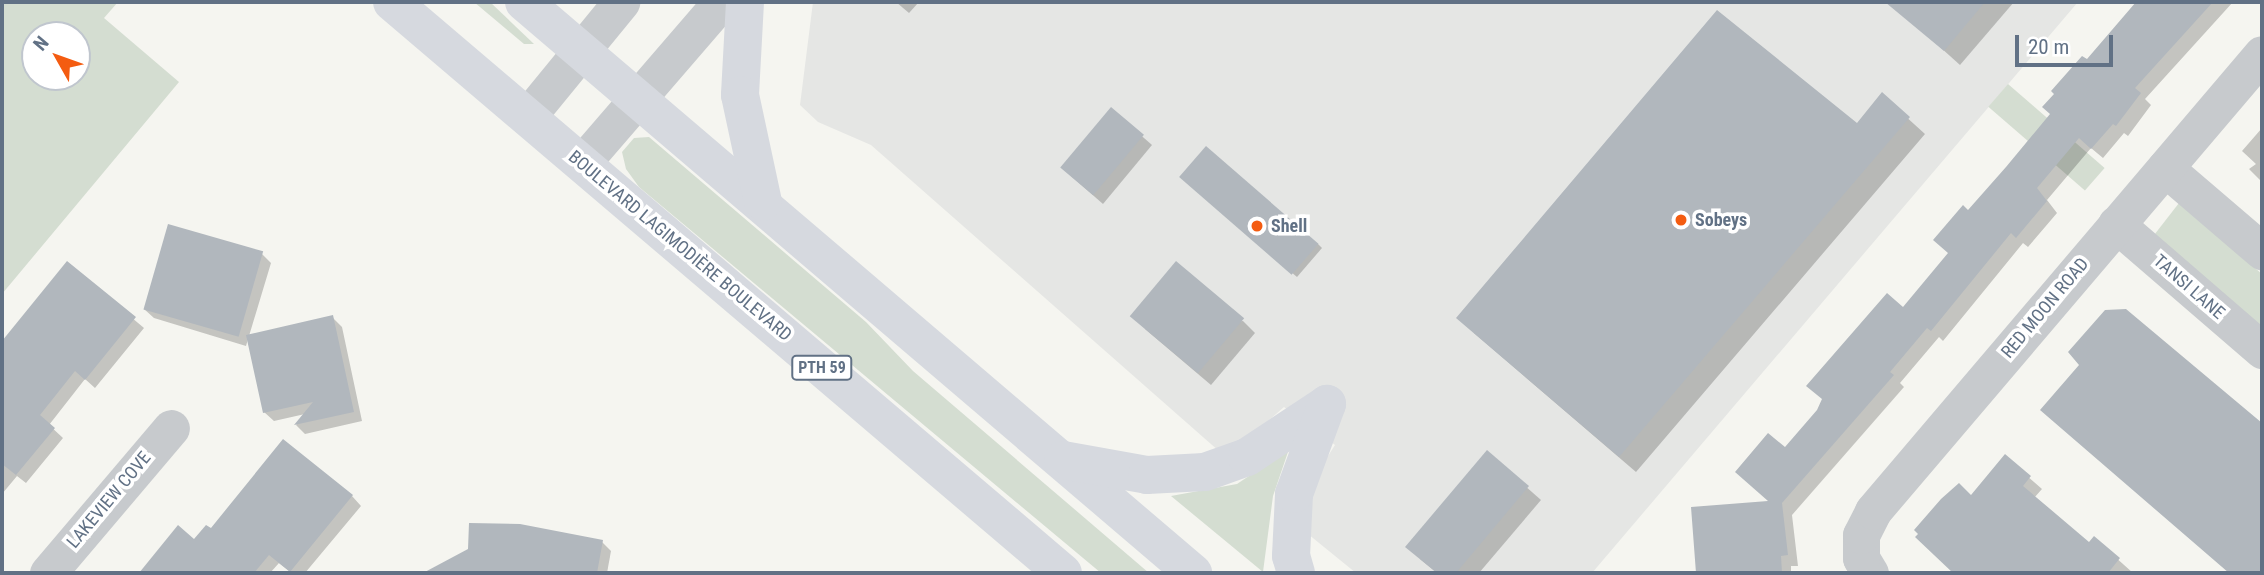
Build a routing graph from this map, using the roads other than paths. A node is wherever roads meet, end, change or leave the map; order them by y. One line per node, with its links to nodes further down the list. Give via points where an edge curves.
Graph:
1 (392, 2): 9 (main road, BOULEVARD LAGIMODIÈRE BOULEVARD / PTH 59)
2 (524, 2): 6 (main road)
3 (621, 2): 6 (street)
4 (721, 2): 8 (street)
5 (745, 2): 12 (main road, via 740,94)
6 (582, 51): 8 (main road); 9 (street)
7 (2262, 54): 11 (street, RED MOON ROAD)
8 (636, 99): 10 (street); 12 (main road)
9 (527, 117): 10 (main road, BOULEVARD LAGIMODIÈRE BOULEVARD / PTH 59)
10 (582, 163): 19 (main road, BOULEVARD LAGIMODIÈRE BOULEVARD / PTH 59)
11 (2165, 168): 13 (street, RED MOON ROAD); 14 (street)
12 (763, 202): 17 (main road)
13 (2116, 224): 15 (street, TANSI LANE); 22 (street, RED MOON ROAD, via 1873,510 1861,535 1861,558)
14 (2262, 251)
15 (2262, 350)
16 (171, 428): 18 (street, LAKEVIEW COVE)
17 (1062, 460): 20 (main road); 21 (main road, via 1147,475 1205,471 1247,457 1327,404 1294,494 1291,556)
18 (48, 573)
19 (1063, 573)
20 (1193, 573)
21 (1296, 573)
22 (1870, 573)

